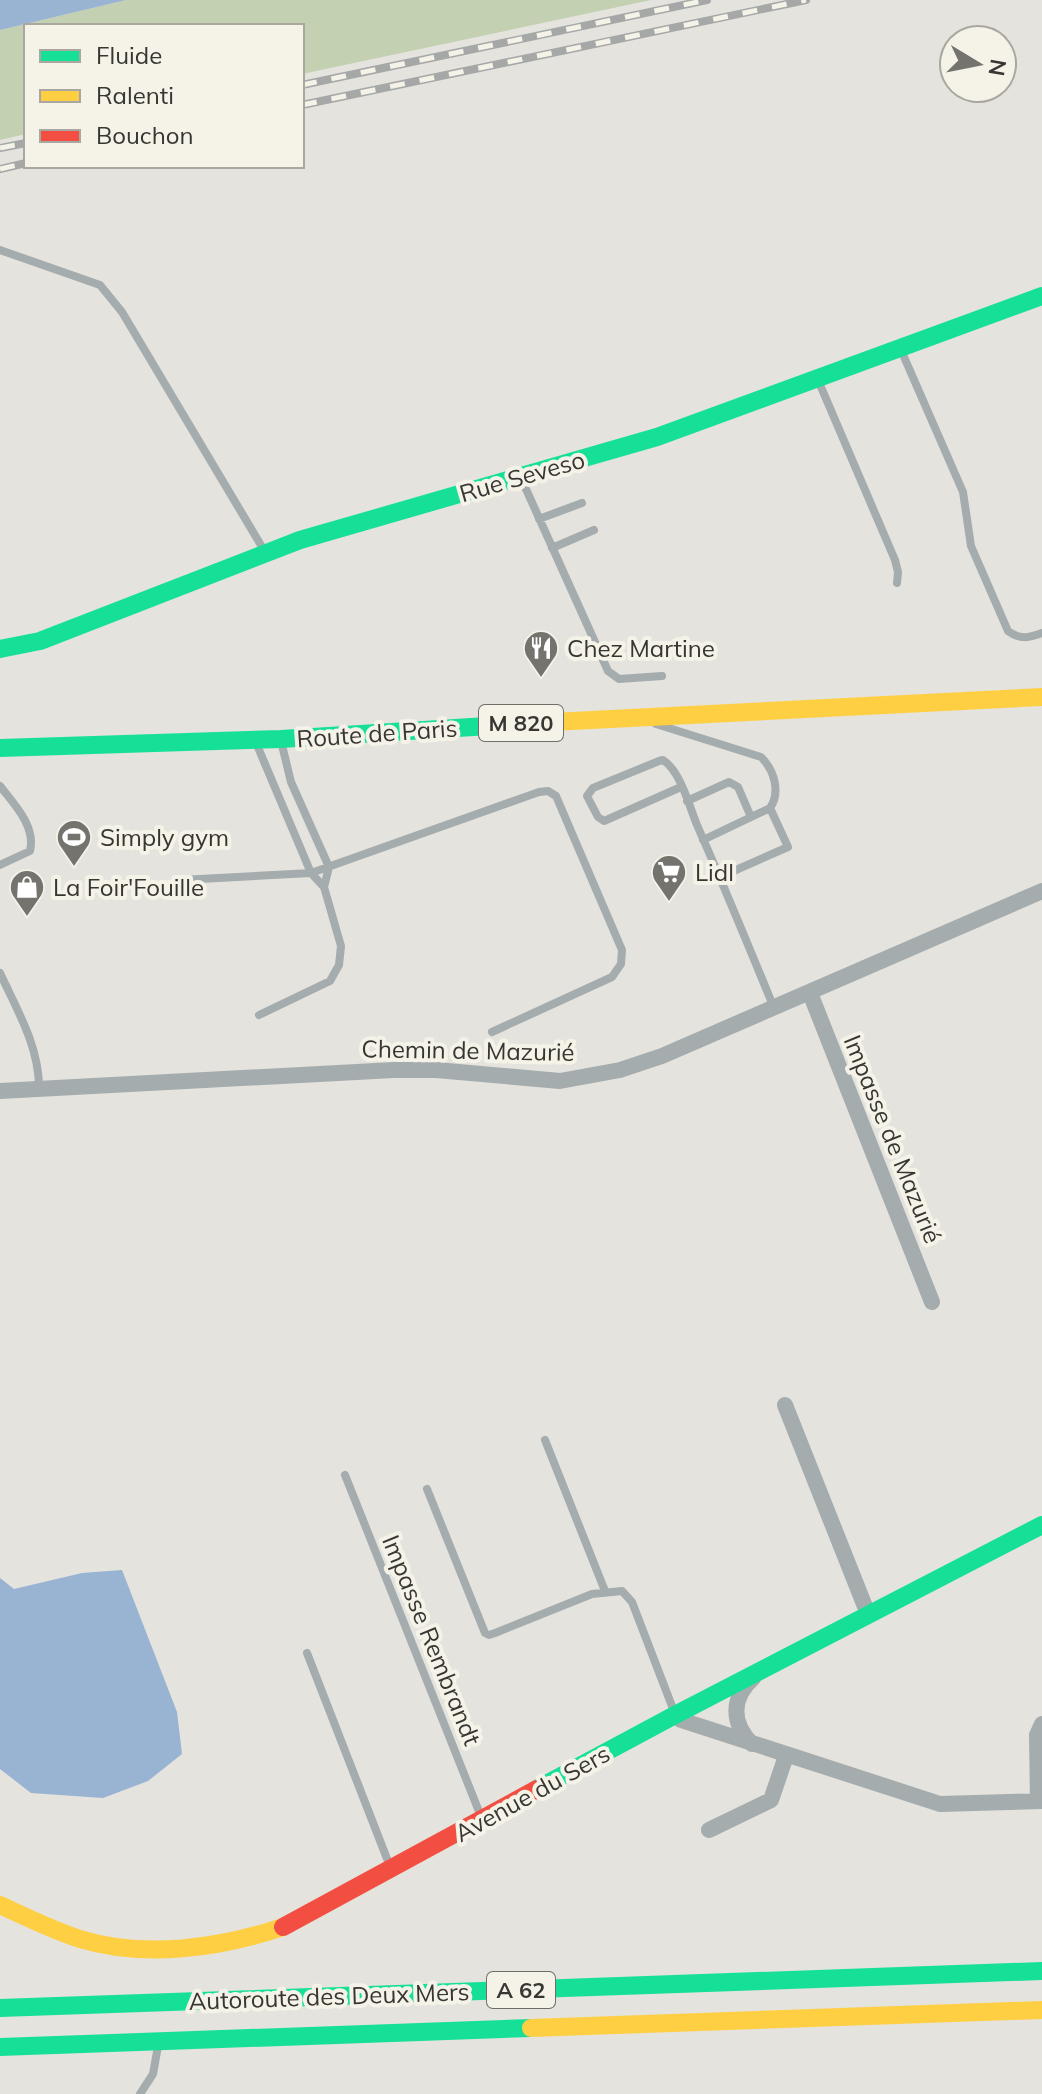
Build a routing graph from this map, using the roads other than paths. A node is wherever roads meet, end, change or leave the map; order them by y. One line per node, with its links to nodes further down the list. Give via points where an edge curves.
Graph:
1 (0, 250): 10 (lane, via 91,282 108,294)
2 (1042, 296): 3 (main road, Rue Seveso)
3 (901, 349): 4 (main road, Rue Seveso); 12 (lane, via 963,492 971,546 1008,631 1026,639)
4 (817, 379): 5 (main road, Rue Seveso, via 657,437); 11 (lane, via 895,560)
5 (521, 478): 7 (lane); 10 (main road, Rue Seveso)
6 (582, 503): 7 (lane)
7 (539, 519): 9 (lane)
8 (594, 530): 9 (lane)
9 (552, 548): 14 (lane, via 612,675)
10 (265, 553): 13 (main road, Rue Seveso, via 40,641)
11 (897, 583)
12 (1042, 633)
13 (0, 649)
14 (662, 676)
15 (1042, 697): 16 (main road, Route de Paris / M 820)
16 (637, 717): 17 (main road, Route de Paris / M 820); 23 (lane, via 761,757 776,791)
17 (281, 739): 18 (main road, Route de Paris / M 820); 27 (lane, via 291,782)
18 (255, 740): 19 (main road, Route de Paris / M 820); 28 (lane)
19 (0, 748)
20 (0, 786): 26 (lane, via 33,839 30,851)
21 (681, 787): 21 (lane, via 663,760 593,788 587,796 604,821); 22 (lane)
22 (687, 801): 24 (lane, via 729,782 738,787); 25 (lane)
23 (770, 808): 24 (lane); 29 (lane, via 788,847)
24 (751, 817): 25 (lane)
25 (703, 840): 29 (lane)
26 (0, 865)
27 (329, 867): 28 (lane); 31 (lane); 37 (lane, via 539,792 556,796 622,950 621,964 612,977)
28 (311, 873): 30 (lane); 31 (lane)
29 (720, 877): 35 (lane)
30 (181, 880)
31 (324, 887): 36 (lane, via 341,946 339,965 330,981)
32 (1042, 891): 34 (street, Chemin de Mazurié)
33 (0, 973): 38 (lane, via 30,1039)
34 (810, 993): 35 (street, Chemin de Mazurié); 40 (street, Impasse de Mazurié)
35 (774, 1008): 38 (street, Chemin de Mazurié, via 662,1056 560,1081 394,1070)
36 (259, 1015)
37 (492, 1032)
38 (39, 1088): 39 (street, Chemin de Mazurié)
39 (0, 1091)
40 (932, 1302)
41 (785, 1405): 47 (street)
42 (545, 1440): 46 (lane)
43 (345, 1475): 55 (lane, Impasse Rembrandt)
44 (427, 1489): 46 (lane, via 489,1635)
45 (1042, 1525): 47 (main road, Avenue du Sers)
46 (605, 1591): 50 (lane, via 622,1591 632,1602)
47 (868, 1614): 49 (main road, Avenue du Sers)
48 (307, 1653): 57 (lane)
49 (765, 1667): 50 (main road, Avenue du Sers); 52 (street, via 749,1681 736,1706 738,1728)
50 (675, 1715): 52 (street); 55 (main road, Avenue du Sers)
51 (1042, 1724): 54 (street, via 1037,1735)
52 (753, 1745): 53 (street)
53 (786, 1756): 54 (street, via 940,1804); 56 (street, via 771,1800)
54 (1040, 1801)
55 (482, 1820): 57 (main road, Avenue du Sers)
56 (709, 1830)
57 (391, 1870): 58 (main road, Avenue du Sers, via 281,1928 201,1947 163,1949 83,1940)
58 (0, 1905)
59 (1042, 1971): 60 (main road, Autoroute des Deux Mers / A 62)
60 (0, 2008)
61 (1042, 2010): 62 (main road, Autoroute des Deux Mers / A 62)
62 (159, 2041): 63 (main road, Autoroute des Deux Mers / A 62); 64 (lane, via 153,2074)
63 (0, 2047)
64 (140, 2094)

